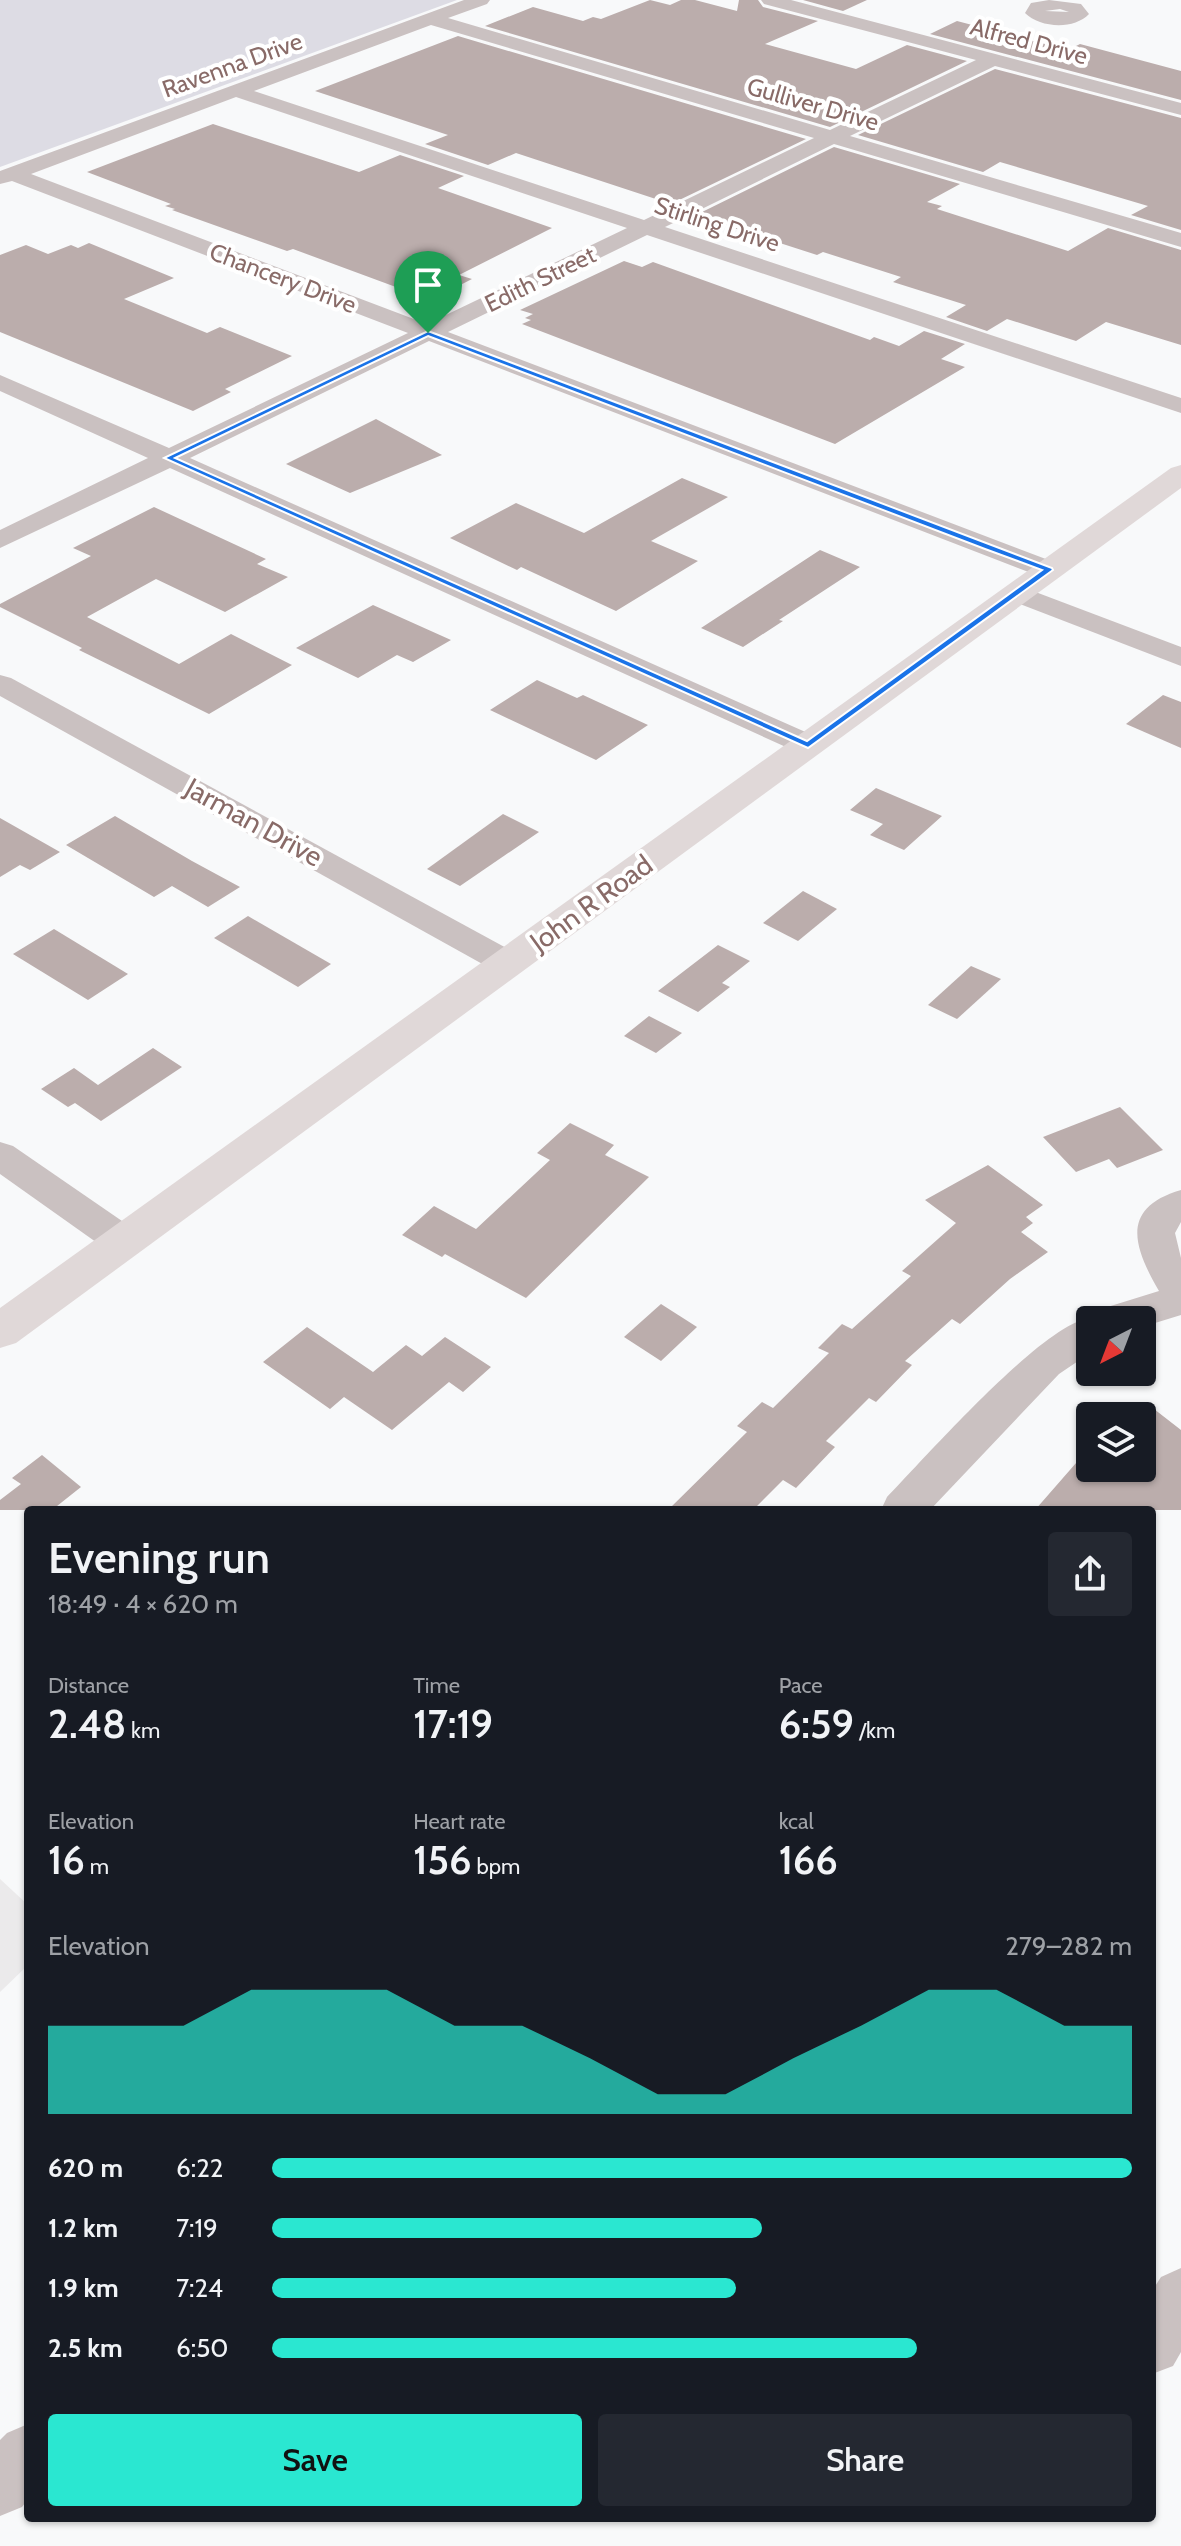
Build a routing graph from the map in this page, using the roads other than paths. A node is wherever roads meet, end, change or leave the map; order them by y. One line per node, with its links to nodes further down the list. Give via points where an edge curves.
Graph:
1 (481, 0): 3 (street, Ravenna Drive)
2 (770, 0): 5 (street, Alfred Drive)
3 (430, 19): 6 (street, Ravenna Drive); 8 (street, Gulliver Drive)
4 (1016, 46): 5 (street, Edith Street)
5 (993, 59): 7 (street, Alfred Drive); 8 (street, Edith Street)
6 (236, 91): 9 (street, Ravenna Drive); 10 (street, Stirling Drive)
7 (1181, 109)
8 (833, 137): 10 (street, Edith Street); 11 (street, Gulliver Drive)
9 (6, 176): 12 (street, Chancery Drive)
10 (645, 227): 12 (street, Edith Street); 14 (street, Stirling Drive)
11 (1181, 240)
12 (428, 333): 15 (street, Edith Street); 18 (street, Chancery Drive)
13 (0, 382): 15 (street)
14 (1181, 406)
15 (168, 458): 17 (street, Edith Street); 22 (street)
16 (1181, 474): 18 (main road, John R Road)
17 (0, 540)
18 (1049, 570): 19 (main road, John R Road)
19 (1017, 593): 20 (street); 22 (main road, John R Road)
20 (1181, 657)
21 (0, 684): 23 (street, Jarman Drive)
22 (808, 745): 23 (main road, John R Road)
23 (507, 963): 26 (main road, John R Road)
24 (0, 1155): 26 (street)
25 (1181, 1204): 27 (street, via 1161,1219 1154,1235 1155,1248)
26 (124, 1242): 30 (main road, John R Road)
27 (1181, 1293)
28 (1181, 1300): 29 (street)
29 (1156, 1308)
30 (0, 1331)
31 (1076, 1342): 32 (street, via 1044,1363)
32 (907, 1506)
33 (1181, 2297): 34 (street)
34 (1156, 2338)
35 (24, 2458): 36 (street)
36 (0, 2485)

